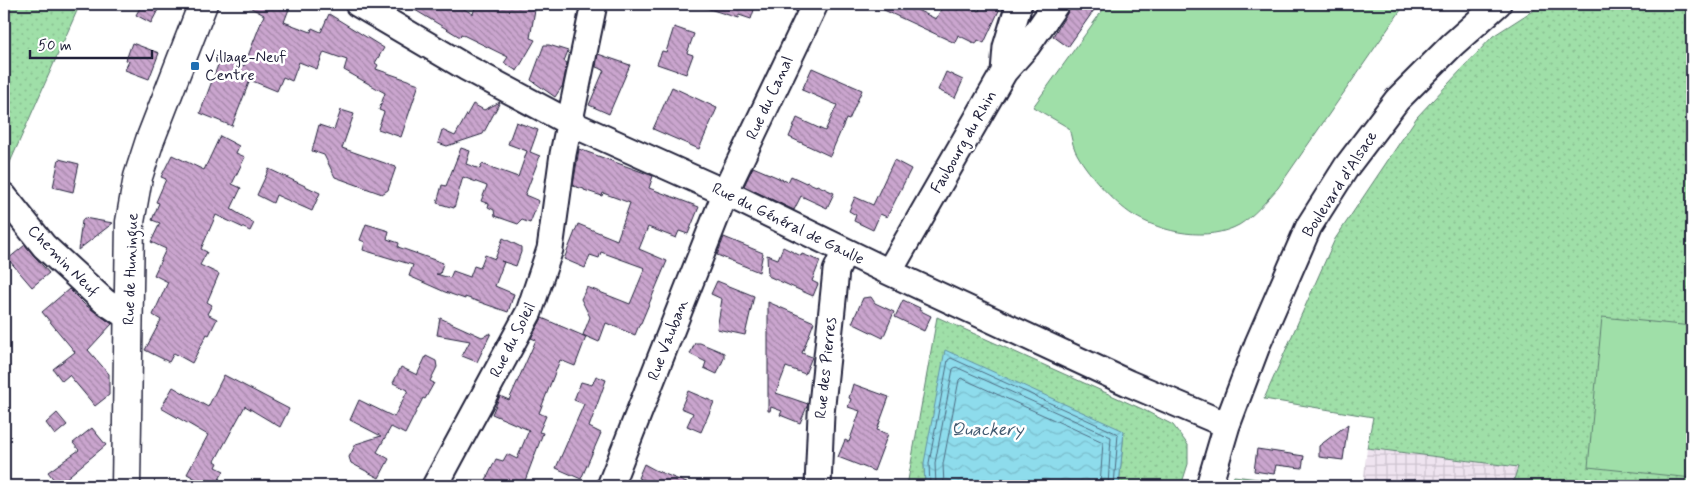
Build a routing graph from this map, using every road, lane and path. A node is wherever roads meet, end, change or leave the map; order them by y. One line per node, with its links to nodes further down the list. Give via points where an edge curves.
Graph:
1 (203, 4): 14 (main road, Rue de Huningue, via 138,177 130,222)
2 (358, 4): 9 (street, Rue du Général de Gaulle)
3 (594, 4): 9 (street, Rue du Soleil)
4 (814, 4): 10 (street, Rue du Canal)
5 (1019, 4): 8 (street, Faubourg du Rhin, via 1006,47)
6 (1056, 4): 8 (street)
7 (1498, 4): 15 (street, Boulevard d'Alsace, via 1397,100 1347,166 1309,226 1258,343)
8 (1004, 72): 13 (street, Faubourg du Rhin)
9 (570, 123): 10 (street, Rue du Général de Gaulle); 17 (street, Rue du Soleil, via 562,154 550,249 529,312)
10 (726, 193): 12 (street, Rue du Général de Gaulle); 18 (street, Rue Vauban)
11 (4, 196): 14 (street, Chemin Neuf, via 44,246 104,301)
12 (845, 251): 13 (street, Rue du Général de Gaulle); 19 (street, Rue des Pierres, via 836,271 821,414)
13 (889, 272): 15 (street, Rue du Général de Gaulle, via 1128,383)
14 (129, 318): 16 (main road, Rue de Huningue)
15 (1227, 425): 20 (street, Boulevard d'Alsace)
16 (126, 486)
17 (435, 486)
18 (610, 486)
19 (818, 486)
20 (1209, 486)

